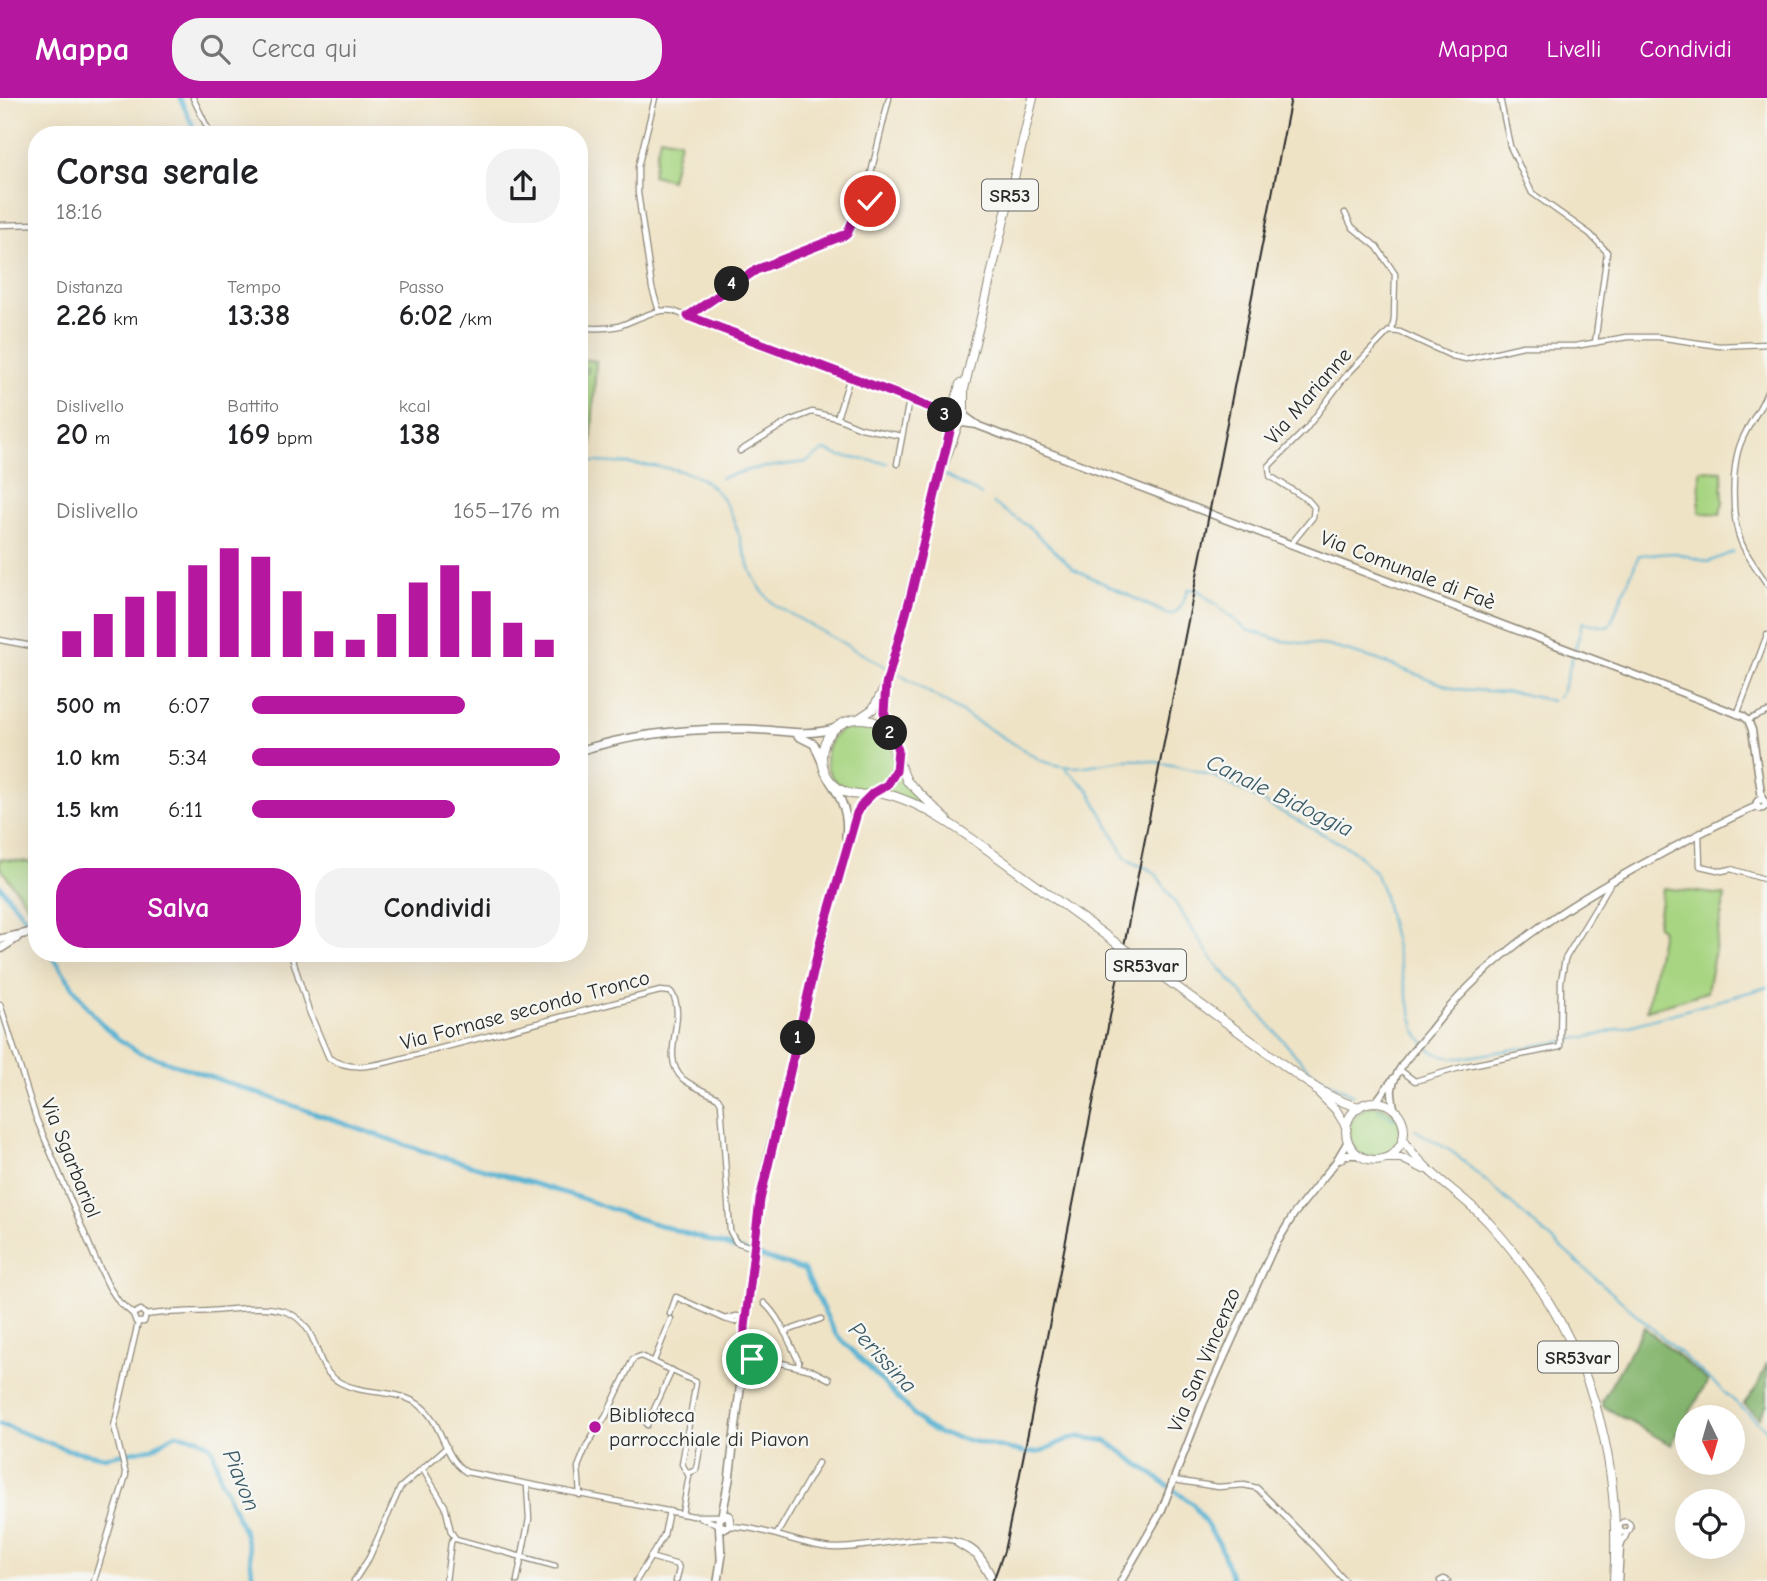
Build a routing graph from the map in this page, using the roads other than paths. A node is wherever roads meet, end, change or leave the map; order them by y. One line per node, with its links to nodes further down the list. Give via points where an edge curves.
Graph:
1 (193, 98): 6 (street)
2 (655, 98): 12 (street, via 638,167 638,186)
3 (889, 98): 7 (street)
4 (1500, 98): 16 (street, via 1510,146 1532,193 1590,234 1607,252)
5 (1032, 100): 22 (main road, SR53)
6 (207, 126)
7 (865, 198): 8 (street, via 859,202); 8 (street, via 871,207)
8 (861, 209): 13 (street, via 847,234 756,270)
9 (1345, 213): 15 (street, via 1395,274)
10 (28, 224): 11 (street)
11 (0, 225)
12 (659, 311): 13 (street); 14 (street, via 612,327)
13 (688, 316): 18 (street)
14 (588, 327)
15 (1392, 331): 16 (street, via 1466,359 1523,346); 26 (street, Via Marianne, via 1374,344 1306,429 1269,466 1270,476 1314,507 1313,517)
16 (1595, 343): 17 (street, via 1643,337 1719,346)
17 (1767, 344)
18 (850, 377): 20 (street); 21 (street)
19 (1767, 392): 27 (street, via 1741,440 1735,477 1740,540)
20 (909, 400): 22 (street); 23 (street)
21 (837, 418): 23 (street); 24 (street, via 807,413)
22 (957, 418): 26 (street, Via Comunale di Faè); 31 (main road, SR53)
23 (902, 436): 25 (street)
24 (740, 451)
25 (897, 464)
26 (1291, 545): 33 (street, Via Comunale di Faè)
27 (1767, 584)
28 (1767, 635): 33 (street)
29 (0, 640): 30 (street)
30 (28, 645)
31 (886, 685): 34 (main road, SR53, via 873,709); 38 (main road, SR53, via 884,712)
32 (1767, 712): 35 (street)
33 (1737, 715): 35 (street, Via Comunale di Faè)
34 (858, 719): 36 (main road, SR53); 38 (main road, via 871,721)
35 (1748, 720): 44 (street)
36 (836, 728): 37 (main road); 41 (main road, via 825,743)
37 (788, 733): 39 (main road, via 714,729 636,737); 41 (main road, via 810,740)
38 (890, 734): 40 (main road, SR53)
39 (588, 749)
40 (898, 761): 43 (main road, via 892,778); 45 (main road, SR53var, via 907,781)
41 (822, 762): 42 (main road)
42 (830, 781): 43 (main road, via 849,794); 47 (main road, via 845,811)
43 (874, 793): 45 (main road, SR53var, via 906,800); 47 (main road, via 857,813)
44 (1763, 803): 46 (street)
45 (954, 827): 57 (main road, SR53var, bridge)
46 (1699, 834): 48 (street, via 1700,866); 49 (street)
47 (843, 858): 68 (main road, via 769,1153)
48 (1767, 880)
49 (1612, 881): 56 (street, via 1552,917 1494,962 1450,1006); 56 (street, via 1565,959 1561,1045 1557,1049 1415,1081)
50 (28, 933): 51 (main road)
51 (20, 935): 52 (main road); 53 (main road)
52 (0, 939)
53 (0, 949)
54 (294, 962): 68 (street, Via Fornase secondo Tronco, via 329,1058 349,1067 388,1062 660,991 671,992 677,1012 675,1064 682,1078 721,1103 730,1231 736,1242)
55 (0, 1004): 70 (street, Via Sgarbariol, via 36,1118 90,1246 109,1287)
56 (1399, 1073): 58 (street); 60 (street, via 1392,1089)
57 (1310, 1084): 59 (main road, SR53var); 61 (main road, SR53var)
58 (1375, 1102): 59 (main road); 60 (main road)
59 (1359, 1107): 61 (main road)
60 (1394, 1110): 62 (main road, SR53var, via 1403,1125)
61 (1347, 1128): 63 (main road)
62 (1403, 1139): 65 (main road); 67 (main road, SR53var)
63 (1348, 1141): 64 (main road); 66 (street, Via San Vincenzo)
64 (1359, 1155): 65 (main road, SR53var, via 1376,1161); 66 (street, via 1346,1155)
65 (1386, 1158): 67 (main road, SR53var, via 1401,1158)
66 (1335, 1163): 87 (street, Via San Vincenzo, via 1294,1214 1272,1251)
67 (1438, 1177): 113 (main road, SR53var, via 1478,1212 1538,1282 1580,1363 1602,1431 1613,1487)
68 (755, 1248): 72 (main road)
69 (764, 1303): 75 (street)
70 (133, 1314): 71 (street, via 141,1310); 74 (street, Via Sgarbariol)
71 (146, 1315): 74 (street, via 144,1322); 83 (street, via 283,1310 307,1329 320,1362 333,1377 351,1387 415,1401 438,1426)
72 (745, 1318): 76 (main road); 77 (street, via 725,1319 676,1297)
73 (821, 1319): 75 (street)
74 (138, 1323): 102 (street, via 115,1417 125,1481)
75 (784, 1332): 78 (street)
76 (748, 1357): 78 (street); 92 (main road, via 741,1359)
77 (654, 1361): 79 (street); 89 (street, via 641,1356 633,1359 578,1467)
78 (799, 1367): 80 (street)
79 (673, 1370): 81 (street); 82 (street, via 697,1385)
80 (829, 1379)
81 (647, 1425)
82 (687, 1436): 86 (street, via 682,1464); 86 (street, via 701,1442 696,1470)
83 (447, 1447): 85 (street); 88 (street, via 456,1465 466,1472)
84 (818, 1463): 95 (street)
85 (422, 1468): 96 (street, via 445,1506); 103 (street, via 400,1488)
86 (689, 1472): 91 (street)
87 (1172, 1485): 109 (street, Via San Vincenzo); 110 (street, via 1257,1488)
88 (527, 1486): 89 (street); 99 (street, via 529,1519)
89 (580, 1495): 90 (street)
90 (669, 1511): 91 (street); 98 (street, via 664,1535)
91 (682, 1514): 92 (street)
92 (725, 1521): 95 (street); 108 (main road)
93 (1620, 1531): 94 (street); 94 (street, via 1620,1524 1627,1522 1631,1526); 97 (street)
94 (1627, 1533): 97 (street)
95 (777, 1534): 101 (street, via 823,1547 932,1539 951,1542 968,1549)
96 (454, 1538): 99 (street); 104 (street)
97 (1621, 1546): 113 (street)
98 (650, 1557): 106 (street); 107 (street, via 678,1565)
99 (522, 1558): 100 (street); 105 (street)
100 (555, 1566)
101 (991, 1577)
102 (94, 1581)
103 (354, 1581)
104 (446, 1581)
105 (517, 1581)
106 (636, 1581)
107 (676, 1581)
108 (718, 1581)
109 (1121, 1581)
110 (1345, 1581)
111 (1440, 1581): 112 (street)
112 (1448, 1581)
113 (1617, 1581)

